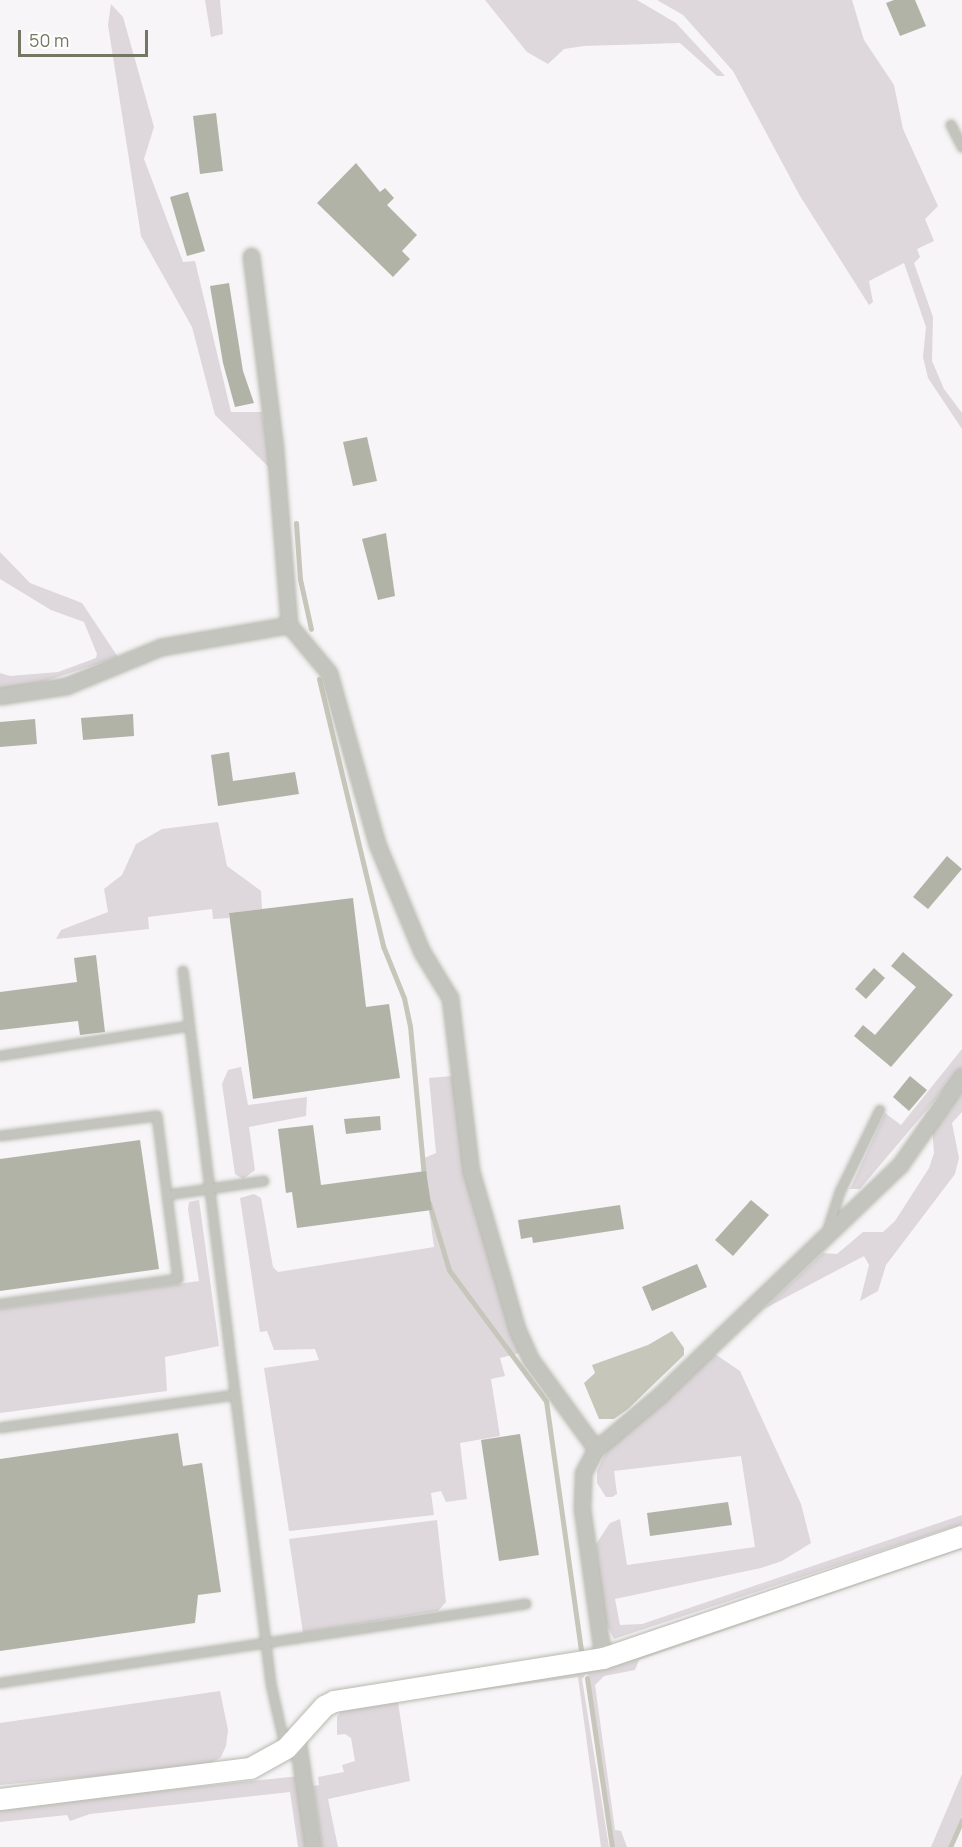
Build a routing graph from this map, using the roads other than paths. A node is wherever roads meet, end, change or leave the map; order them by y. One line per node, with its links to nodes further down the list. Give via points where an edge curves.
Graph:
1 (951, 125): 2 (lane)
2 (962, 147)
3 (251, 256): 4 (street, via 275,450)
4 (289, 626): 5 (street, via 161,646 66,686); 19 (street, via 329,673 378,844 422,952 450,998 471,1171 517,1329 531,1360)
5 (0, 696)
6 (183, 971): 7 (lane)
7 (189, 1026): 8 (lane); 13 (lane)
8 (0, 1056)
9 (962, 1076): 15 (street, via 900,1165)
10 (880, 1110): 15 (lane, via 840,1192)
11 (0, 1136): 14 (lane, via 157,1116)
12 (264, 1181): 13 (lane)
13 (209, 1189): 14 (lane); 17 (lane)
14 (168, 1195): 16 (lane, via 178,1279)
15 (824, 1241): 19 (street, via 660,1395)
16 (0, 1304)
17 (235, 1395): 18 (lane); 22 (lane)
18 (0, 1428)
19 (596, 1449): 23 (street, via 583,1473 582,1508)
20 (962, 1536): 23 (street)
21 (526, 1605): 22 (lane)
22 (265, 1644): 24 (lane); 25 (lane)
23 (603, 1658): 25 (street, via 334,1701 324,1706)
24 (0, 1683)
25 (291, 1742): 26 (street, via 266,1761 232,1772); 27 (street)
26 (0, 1799)
27 (314, 1847)

